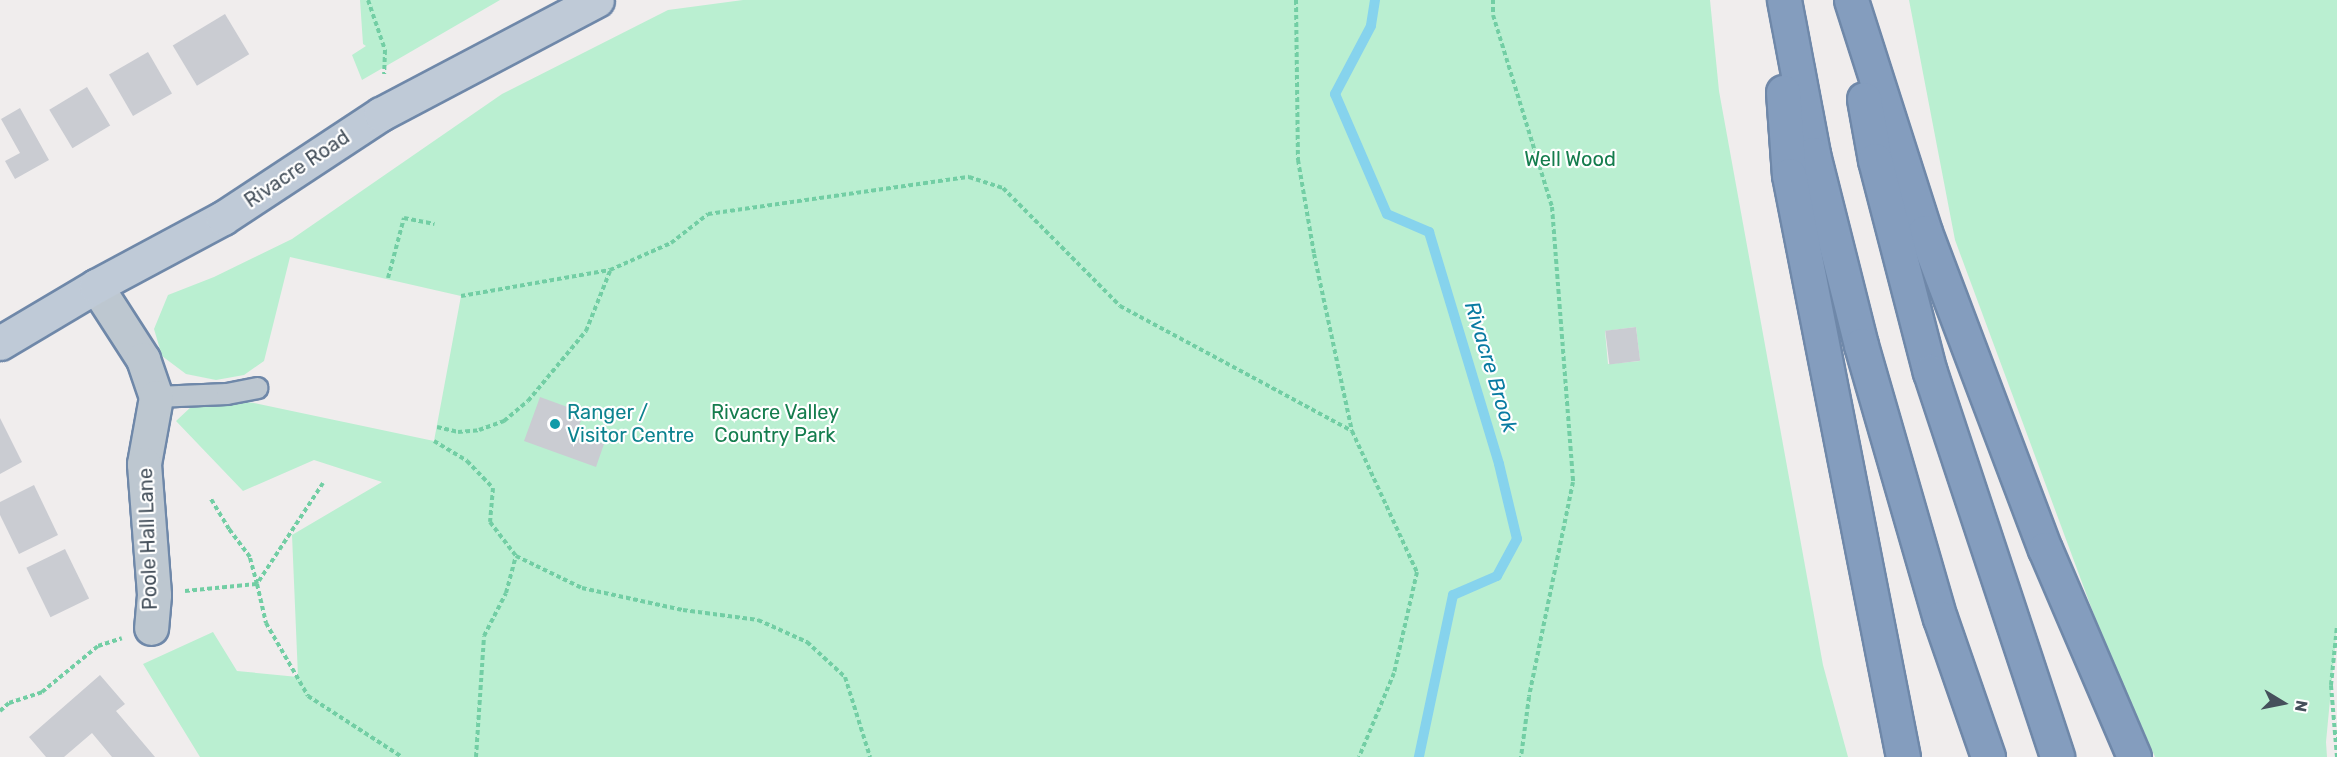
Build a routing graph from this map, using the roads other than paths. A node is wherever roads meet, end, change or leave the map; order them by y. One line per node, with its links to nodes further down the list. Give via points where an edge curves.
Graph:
1 (597, 0): 6 (main road, Rivacre Road, via 381,114 223,218)
2 (1778, 0): 11 (highway, via 1789,175)
3 (1784, 0): 12 (highway, via 1813,154 1861,345 1940,618)
4 (1845, 0): 13 (highway, via 1875,160 1930,372)
5 (1851, 0): 14 (highway, via 1925,232 2045,549)
6 (96, 286): 7 (main road, Rivacre Road); 9 (street, Poole Hall Lane, via 143,359)
7 (0, 343)
8 (257, 388): 9 (lane, via 228,394)
9 (156, 397): 10 (street, Poole Hall Lane, via 144,464 154,595)
10 (151, 628)
11 (1903, 757)
12 (1988, 757)
13 (2057, 757)
14 (2134, 757)

